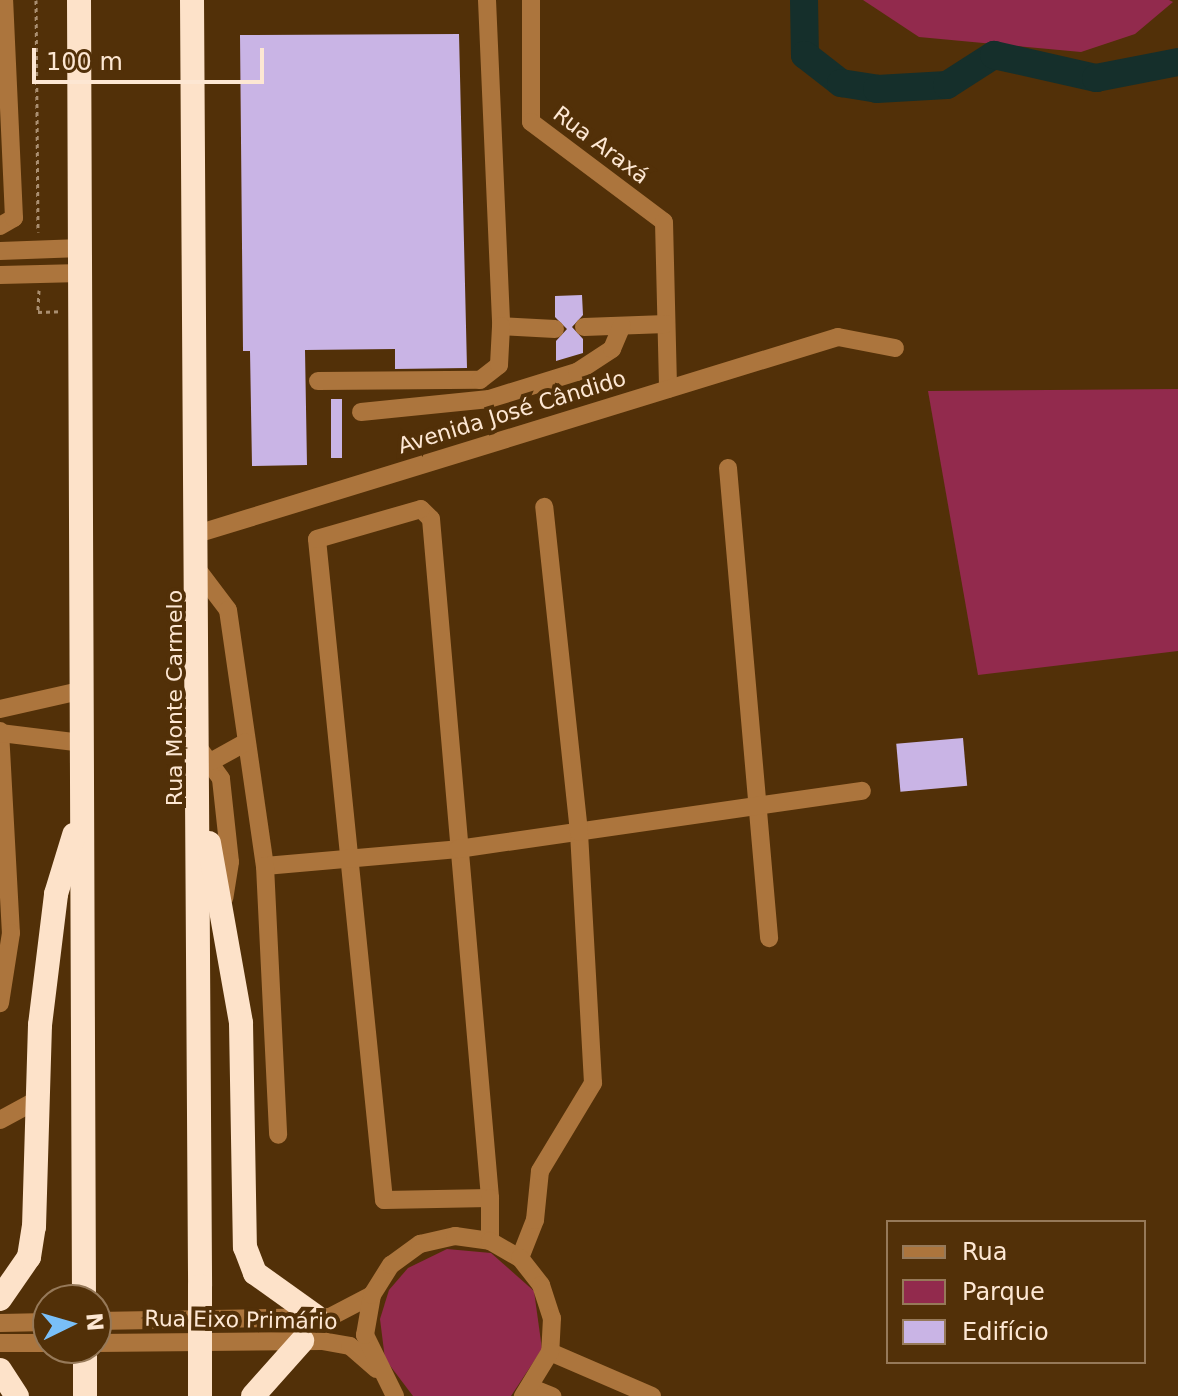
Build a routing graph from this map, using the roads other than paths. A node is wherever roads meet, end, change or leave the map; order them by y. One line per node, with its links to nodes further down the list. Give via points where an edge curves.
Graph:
1 (4, 0): 10 (street)
2 (79, 0): 8 (highway)
3 (90, 0): 8 (highway)
4 (178, 0): 9 (highway)
5 (192, 0): 9 (highway, Rua Monte Carmelo)
6 (487, 0): 17 (street)
7 (531, 0): 16 (street, Rua Araxá, via 531,122 664,222)
8 (79, 44): 12 (highway)
9 (193, 57): 27 (highway, Rua Monte Carmelo)
10 (6, 142): 11 (street, via 14,218)
11 (0, 226)
12 (81, 248): 13 (street); 14 (highway)
13 (0, 251)
14 (81, 273): 15 (street); 29 (highway)
15 (0, 275)
16 (666, 324): 18 (street); 23 (street)
17 (501, 326): 20 (street); 22 (street, via 499,365 480,380)
18 (622, 326): 19 (street); 24 (street, via 612,349 577,372 489,399)
19 (584, 327)
20 (555, 329)
21 (895, 348): 23 (street, Avenida José Cândido, via 838,337)
22 (318, 381)
23 (668, 389): 27 (street, Avenida José Cândido)
24 (361, 412)
25 (728, 468): 36 (street)
26 (544, 507): 39 (street)
27 (200, 533): 28 (highway, Rua Monte Carmelo)
28 (200, 573): 33 (street, via 228,610); 34 (highway, Rua Monte Carmelo)
29 (84, 690): 30 (street); 32 (highway)
30 (0, 709)
31 (0, 732): 32 (street); 44 (street)
32 (83, 743): 37 (highway)
33 (245, 743): 34 (street); 42 (street)
34 (207, 756): 38 (highway, Rua Monte Carmelo); 43 (street, via 230,862)
35 (862, 791): 36 (street)
36 (759, 806): 39 (street); 45 (street)
37 (81, 814): 48 (highway, via 56,894); 54 (highway)
38 (201, 816): 43 (highway); 72 (highway, Rua Monte Carmelo, bridge)
39 (579, 832): 40 (street); 53 (street, via 593,1083 540,1171 535,1220)
40 (458, 849): 41 (street); 41 (street, via 431,519 421,509 317,539); 51 (street)
41 (351, 860): 42 (street); 51 (street, via 384,1200)
42 (265, 866): 50 (street)
43 (224, 898): 57 (highway, via 241,1023 245,1247 255,1273)
44 (6, 933): 46 (street)
45 (769, 938)
46 (5, 973): 47 (street)
47 (0, 1003)
48 (37, 1100): 49 (street); 56 (highway, via 29,1257)
49 (0, 1120)
50 (278, 1135)
51 (490, 1198): 52 (street)
52 (490, 1241): 53 (street); 55 (street, via 455,1236 420,1244 391,1265)
53 (520, 1258): 65 (street, via 541,1285 552,1318)
54 (84, 1284)
55 (372, 1295): 57 (street, Rua Eixo Primário, via 352,1310); 67 (street, via 365,1335)
56 (0, 1299)
57 (315, 1316): 58 (street, Rua Eixo Primário)
58 (112, 1321)
59 (32, 1322): 60 (street)
60 (0, 1323)
61 (302, 1341): 64 (street, Rua Eixo Primário); 67 (street, Rua Eixo Primário, via 350,1346); 73 (highway)
62 (0, 1343): 63 (street)
63 (32, 1343)
64 (112, 1343)
65 (550, 1352): 69 (street); 76 (street)
66 (85, 1364): 70 (highway)
67 (376, 1369): 74 (street)
68 (0, 1370): 71 (highway)
69 (527, 1392): 75 (street)
70 (85, 1393)
71 (17, 1396)
72 (200, 1396)
73 (253, 1396)
74 (395, 1396)
75 (552, 1396)
76 (652, 1396)

